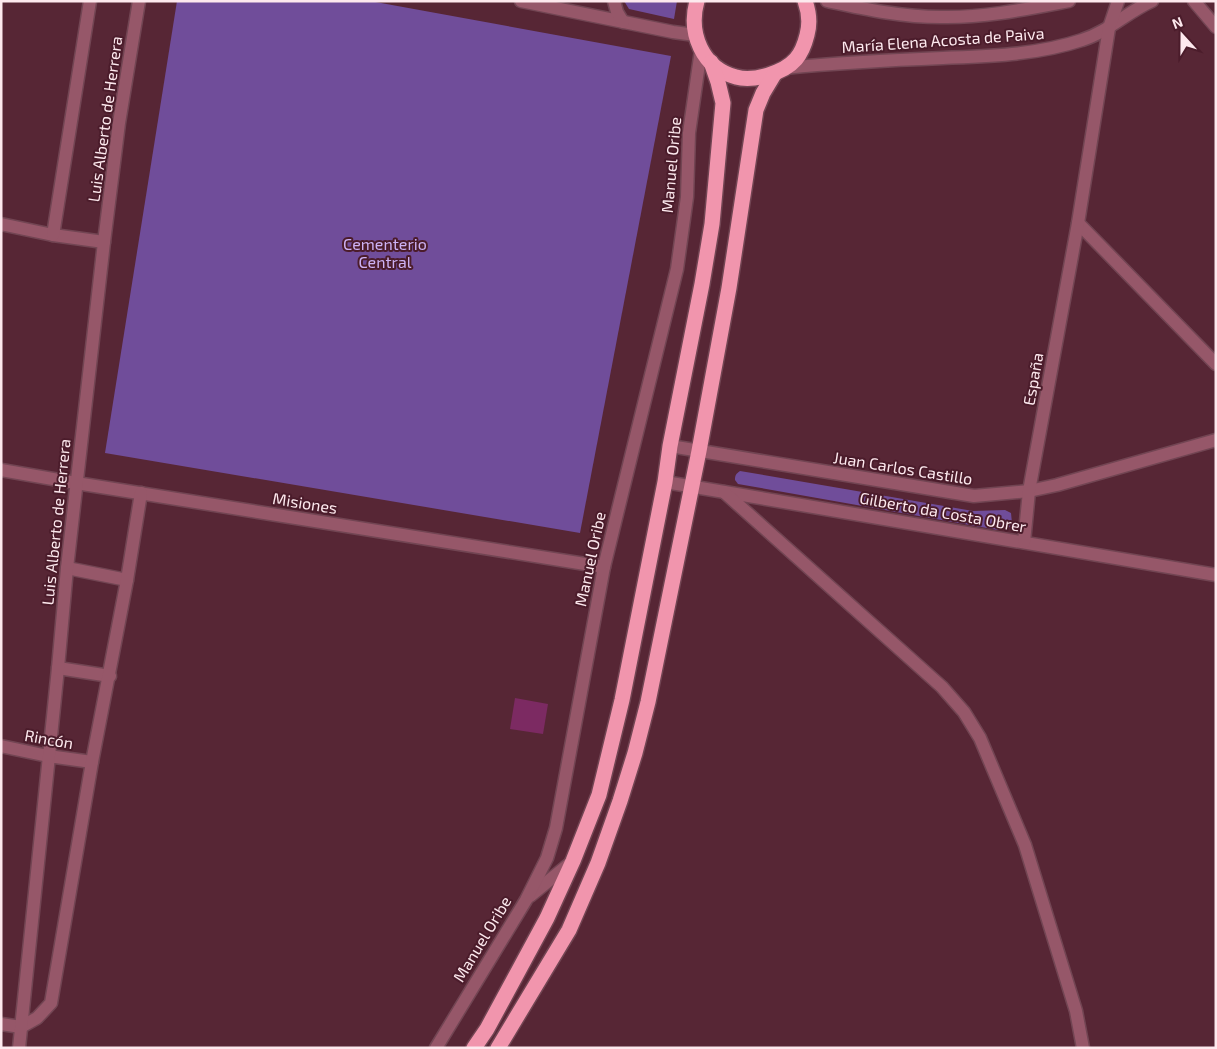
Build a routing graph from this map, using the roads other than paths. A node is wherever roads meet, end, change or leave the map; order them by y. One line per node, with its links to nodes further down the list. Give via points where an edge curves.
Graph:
1 (90, 1): 23 (street)
2 (139, 1): 24 (street, Luis Alberto de Herrera)
3 (521, 1): 14 (street)
4 (614, 1): 14 (street)
5 (697, 1): 17 (highway)
6 (805, 1): 20 (highway, via 809,18 805,45 796,60)
7 (827, 1): 13 (street, María Elena Acosta de Paiva)
8 (864, 1): 13 (street)
9 (1069, 1): 13 (street, María Elena Acosta de Paiva, via 1005,12 941,17)
10 (1118, 1): 16 (street, España)
11 (1152, 1): 16 (street, María Elena Acosta de Paiva)
12 (1194, 1): 15 (street)
13 (882, 13)
14 (623, 22): 17 (street)
15 (1216, 27)
16 (1109, 28): 20 (street, María Elena Acosta de Paiva, via 1085,40 1056,48 1001,55 841,62); 21 (street, España)
17 (694, 35): 18 (highway)
18 (701, 50): 19 (highway); 37 (street, Manuel Oribe, via 689,133 687,197 677,269)
19 (711, 62): 20 (highway, via 737,77 756,77); 27 (highway, via 723,103 712,224)
20 (780, 71): 28 (highway, via 763,92 756,110)
21 (1078, 223): 25 (street); 33 (street, España)
22 (1, 224): 23 (street)
23 (53, 235): 24 (street)
24 (104, 242): 31 (street, Luis Alberto de Herrera)
25 (1216, 364)
26 (1216, 440): 33 (street, Juan Carlos Castillo)
27 (670, 446): 28 (street, Juan Carlos Castillo); 30 (highway)
28 (699, 451): 32 (highway); 33 (street, Juan Carlos Castillo, via 974,496)
29 (1, 470): 31 (street, Misiones)
30 (665, 482): 32 (street, Gilberto da Costa Obrer); 46 (highway, via 620,710 598,795)
31 (76, 483): 35 (street, Misiones); 38 (street, Luis Alberto de Herrera)
32 (692, 486): 34 (street, Gilberto da Costa Obrer); 53 (highway, via 648,702 620,801 569,930)
33 (1029, 491): 36 (street, España)
34 (724, 492): 36 (street, Gilberto da Costa Obrer); 54 (street, via 942,687 964,712 980,738 1025,845 1076,1012)
35 (141, 493): 37 (street, Misiones); 40 (street)
36 (1024, 542): 39 (street, Gilberto da Costa Obrer)
37 (604, 567): 47 (street, Manuel Oribe, via 556,828 547,858)
38 (66, 568): 40 (street); 41 (street, Luis Alberto de Herrera)
39 (1216, 575)
40 (127, 580): 42 (street)
41 (58, 668): 42 (street); 44 (street, Luis Alberto de Herrera)
42 (110, 676): 45 (street)
43 (1, 746): 44 (street, Rincón)
44 (48, 756): 45 (street, Rincón); 49 (street, Luis Alberto de Herrera)
45 (92, 762): 49 (street, via 50,1003 37,1018)
46 (573, 861): 47 (street); 52 (highway, via 547,918)
47 (526, 900): 51 (street, Manuel Oribe)
48 (1, 1024): 49 (street)
49 (21, 1027): 50 (street, Luis Alberto de Herrera)
50 (19, 1048)
51 (436, 1048)
52 (474, 1048)
53 (498, 1048)
54 (1083, 1048)

